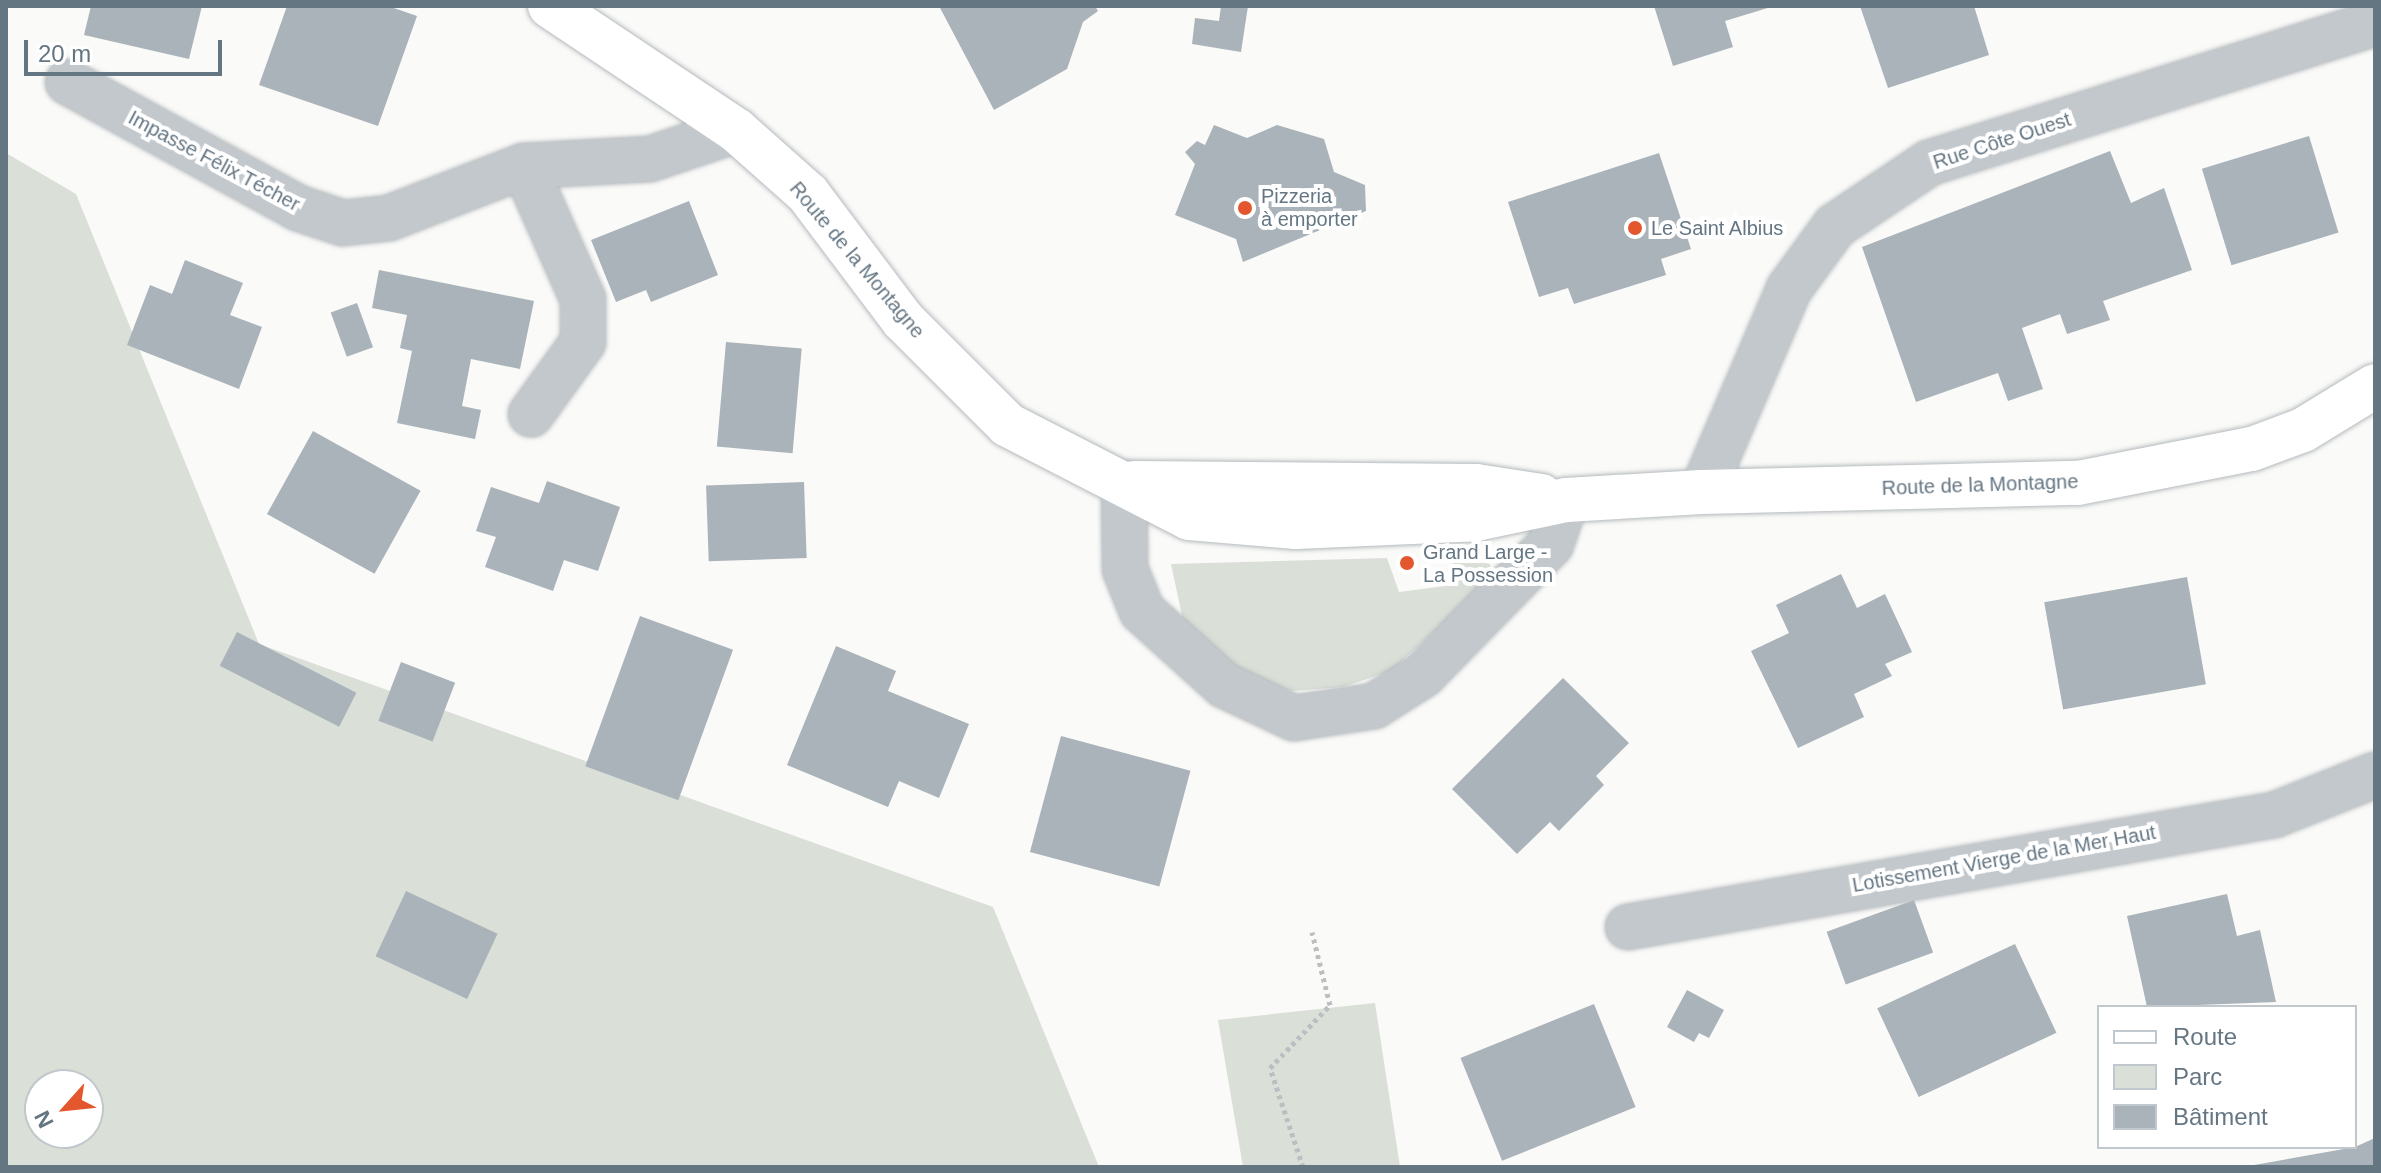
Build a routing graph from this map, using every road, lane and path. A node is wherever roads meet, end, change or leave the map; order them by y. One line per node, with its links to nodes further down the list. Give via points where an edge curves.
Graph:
1 (550, 6): 4 (main road, Route de la Montagne)
2 (2375, 23): 9 (street, Rue Côte Ouest, via 1929,163 1835,226 1789,289)
3 (68, 82): 5 (street, Impasse Félix Técher, via 298,208 343,223 389,218)
4 (736, 130): 5 (street, Impasse Félix Técher, via 650,159); 8 (main road, Route de la Montagne, via 808,194 903,320 1008,425)
5 (524, 166): 7 (street, via 583,299 583,342)
6 (2375, 386): 9 (main road, Route de la Montagne, via 2303,430 2252,449 2078,483)
7 (531, 414)
8 (1124, 482): 10 (main road, Route de la Montagne, via 1476,486); 10 (street, via 1125,569 1142,611 1224,685 1294,718 1374,706 1423,675 1551,544)
9 (1702, 492): 10 (main road, Route de la Montagne)
10 (1566, 500)
11 (2375, 775): 12 (street, Lotissement Vierge de la Mer Haut, via 2274,815)
12 (1628, 927)
13 (1312, 932): 14 (path, via 1330,1005 1270,1068)
14 (1303, 1167)

